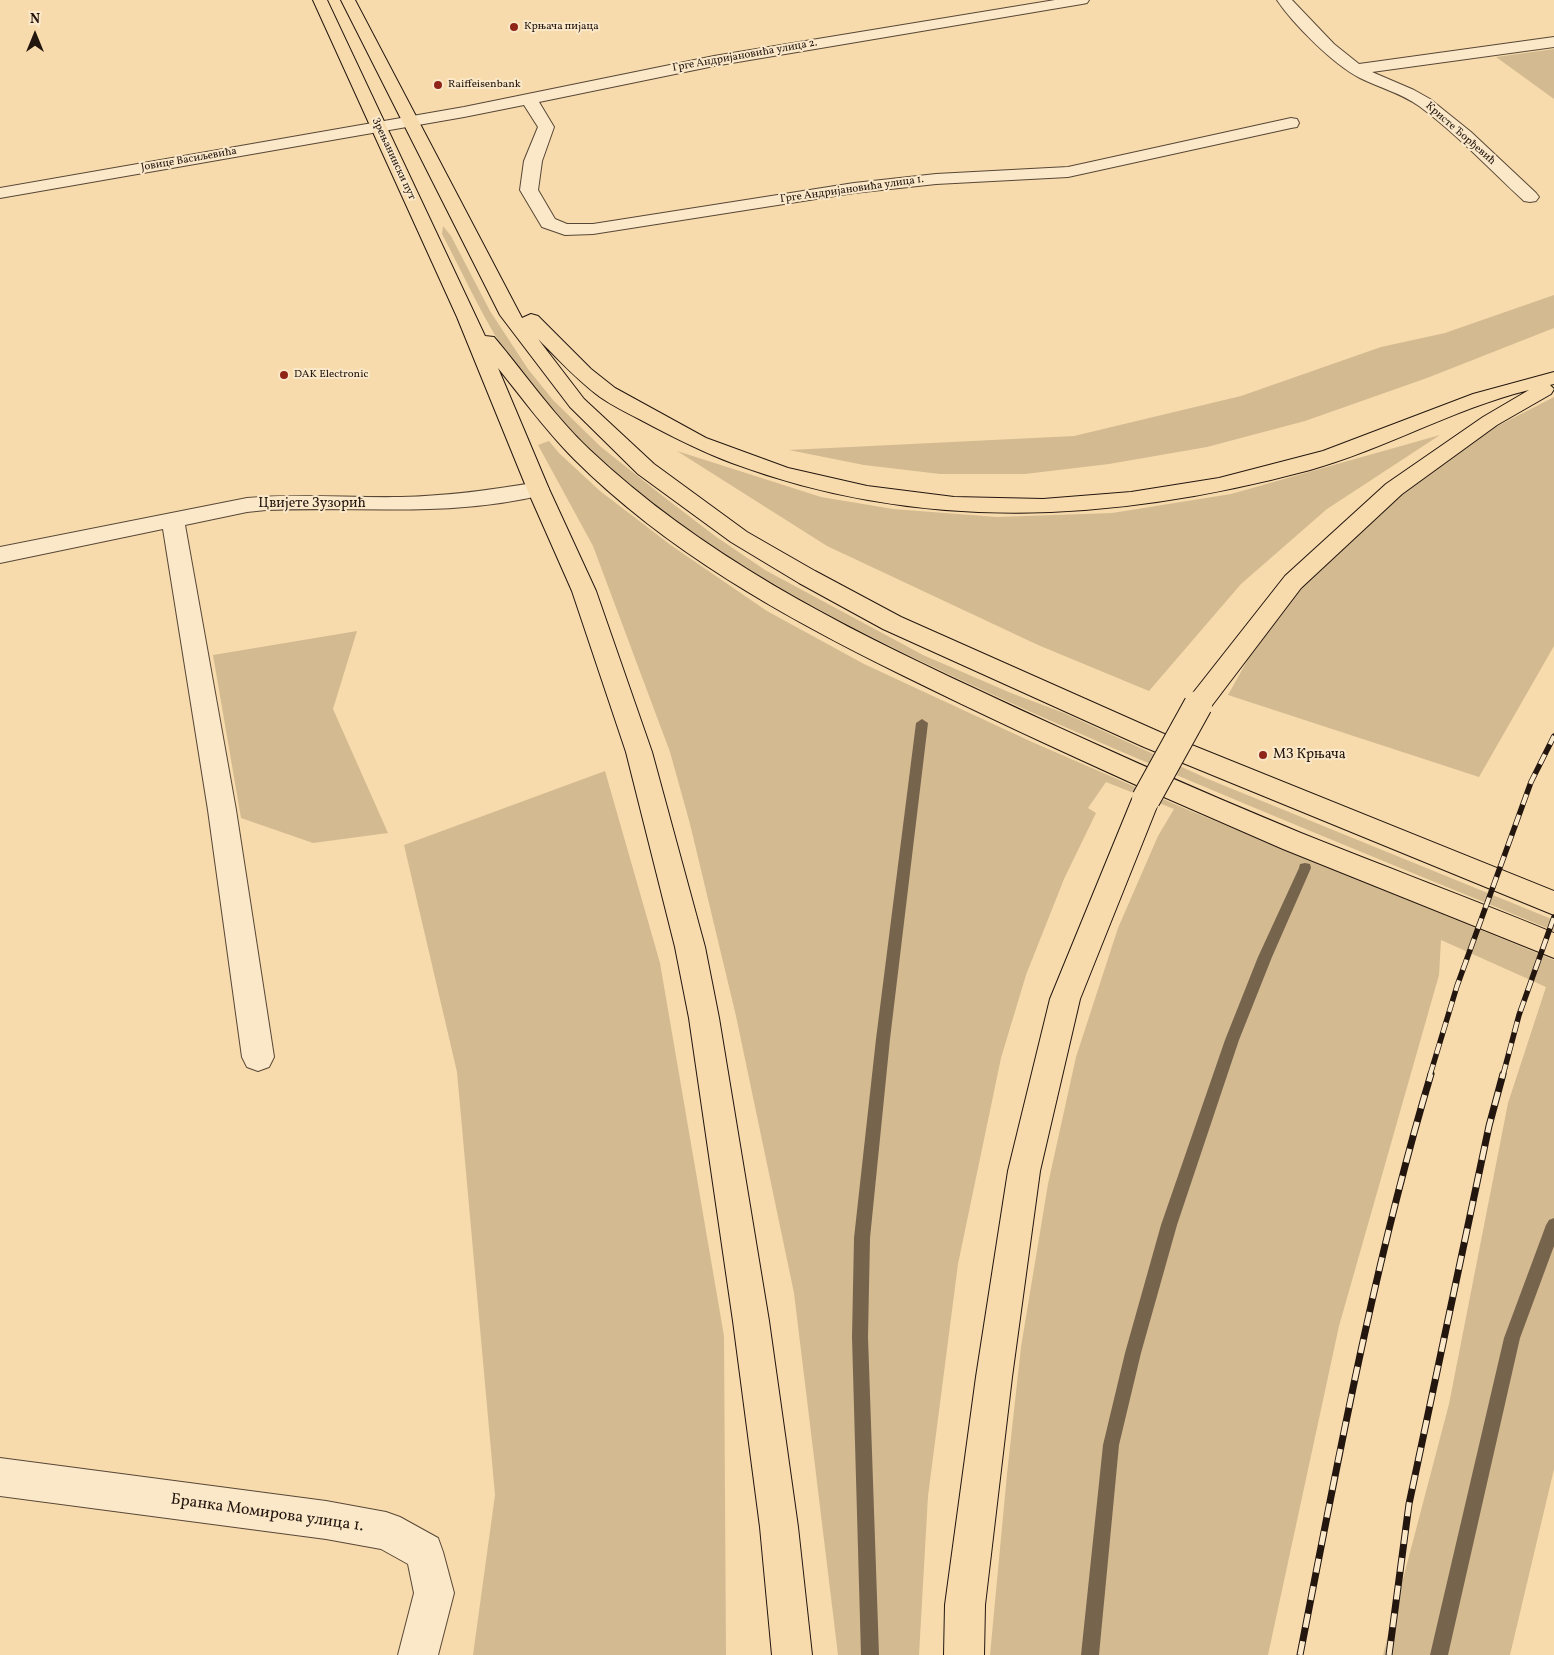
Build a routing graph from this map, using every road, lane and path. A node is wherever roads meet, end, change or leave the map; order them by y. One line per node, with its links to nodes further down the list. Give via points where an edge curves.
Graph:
1 (320, 0): 10 (main road, Зрењанински пут)
2 (348, 0): 8 (main road)
3 (1082, 0): 7 (street, Грге Андријановића улица 2., via 723,59)
4 (1284, 0): 6 (street, Кристе Ђорђевић, via 1326,44)
5 (1554, 42): 6 (street)
6 (1357, 70): 12 (street, Кристе Ђорђевић, via 1422,101 1444,117)
7 (529, 99): 8 (street, Грге Андријановића улица 2.); 9 (street, Грге Андријановића улица 1., via 546,127 533,161 530,190 548,223 565,230 621,225 854,188 936,179 1068,172)
8 (410, 121): 10 (street, Јовице Васиљевића); 13 (main road)
9 (1291, 123)
10 (378, 127): 11 (street, Јовице Васиљевића); 14 (main road, Зрењанински пут)
11 (0, 193)
12 (1530, 197)
13 (495, 286): 15 (main road, via 579,369 617,400 680,434 765,469 831,488 902,500 1007,507 1114,503 1173,494 1305,464 1506,390); 20 (main road, via 530,343 576,403 609,436 646,469 770,556 892,622 1153,740)
14 (467, 317): 17 (main road); 21 (main road, via 553,426 582,456 618,488 713,560 755,586 903,666 1044,732 1292,840)
15 (1554, 378)
16 (1554, 384): 26 (main road, bridge, via 1490,422 1394,489 1293,582 1198,705 1146,799 1065,999 1024,1171 965,1605)
17 (538, 488): 18 (street, Цвијете Зузорић, via 436,503 262,503); 25 (main road, via 584,591 629,719 690,947 706,1028 751,1321 779,1527)
18 (173, 520): 19 (street, Цвијете Зузорић); 22 (street, via 222,810)
19 (0, 555)
20 (1554, 903)
21 (1554, 946)
22 (258, 1057)
23 (0, 1477): 24 (street, Бранка Момирова улица 1., via 326,1520 386,1531 424,1552 434,1593)
24 (418, 1655)
25 (792, 1655)
26 (964, 1655)

